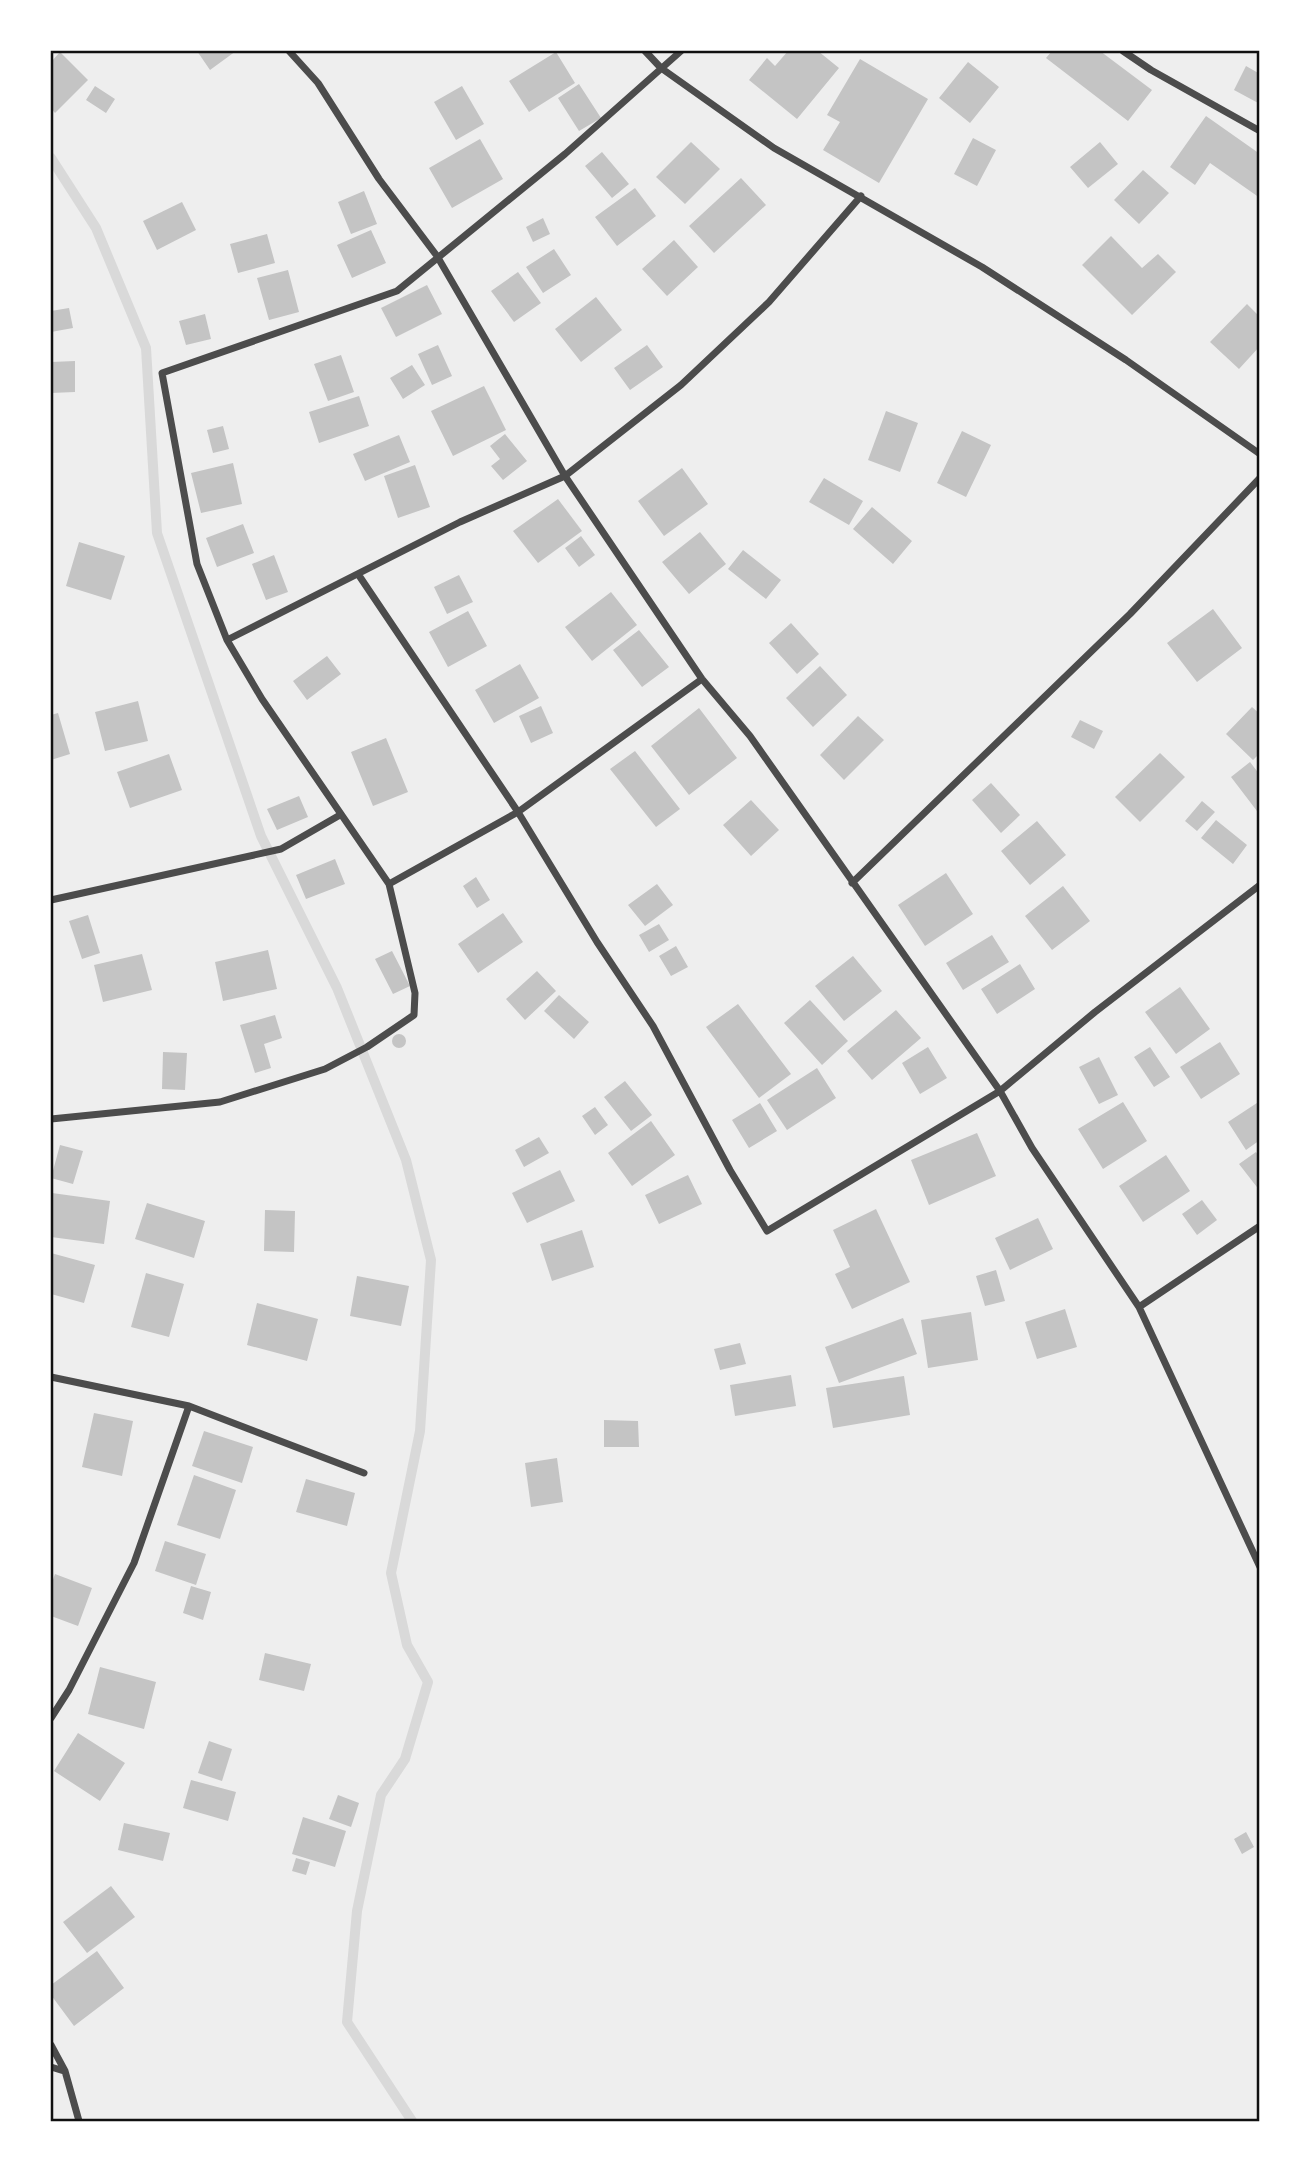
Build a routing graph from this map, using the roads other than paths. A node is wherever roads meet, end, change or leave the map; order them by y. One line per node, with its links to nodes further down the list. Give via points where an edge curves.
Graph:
1 (289, 51): 8 (street, via 318,83 379,179)
2 (645, 51): 5 (street)
3 (681, 51): 5 (street)
4 (1124, 51): 6 (street)
5 (661, 68): 7 (street, via 774,148); 8 (street, via 565,154)
6 (1260, 131)
7 (860, 196): 9 (street, via 1126,359); 10 (street, via 769,302 681,385)
8 (437, 256): 10 (street); 13 (street, via 397,291 162,373 197,564)
9 (1260, 454)
10 (565, 477): 12 (street, via 460,522); 14 (street)
11 (1260, 478): 17 (street, via 1130,614)
12 (358, 574): 13 (street); 15 (street)
13 (227, 640): 16 (street)
14 (702, 679): 15 (street); 17 (street, via 750,736)
15 (518, 812): 18 (street); 21 (street, via 653,1026 767,1231)
16 (340, 816): 18 (street); 20 (street, via 281,849)
17 (852, 883): 21 (street)
18 (389, 884): 22 (street, via 415,993 414,1015 325,1069 220,1102)
19 (1260, 884): 21 (street)
20 (51, 900)
21 (1000, 1091): 24 (street, via 1032,1148)
22 (51, 1119)
23 (1260, 1226): 24 (street)
24 (1139, 1307): 28 (street)
25 (51, 1377): 26 (street)
26 (189, 1406): 27 (street); 29 (street, via 134,1563)
27 (364, 1473)
28 (1260, 1567)
29 (51, 1718)
30 (51, 2045): 32 (street)
31 (51, 2067): 32 (street)
32 (65, 2071): 33 (street)
33 (79, 2121)

